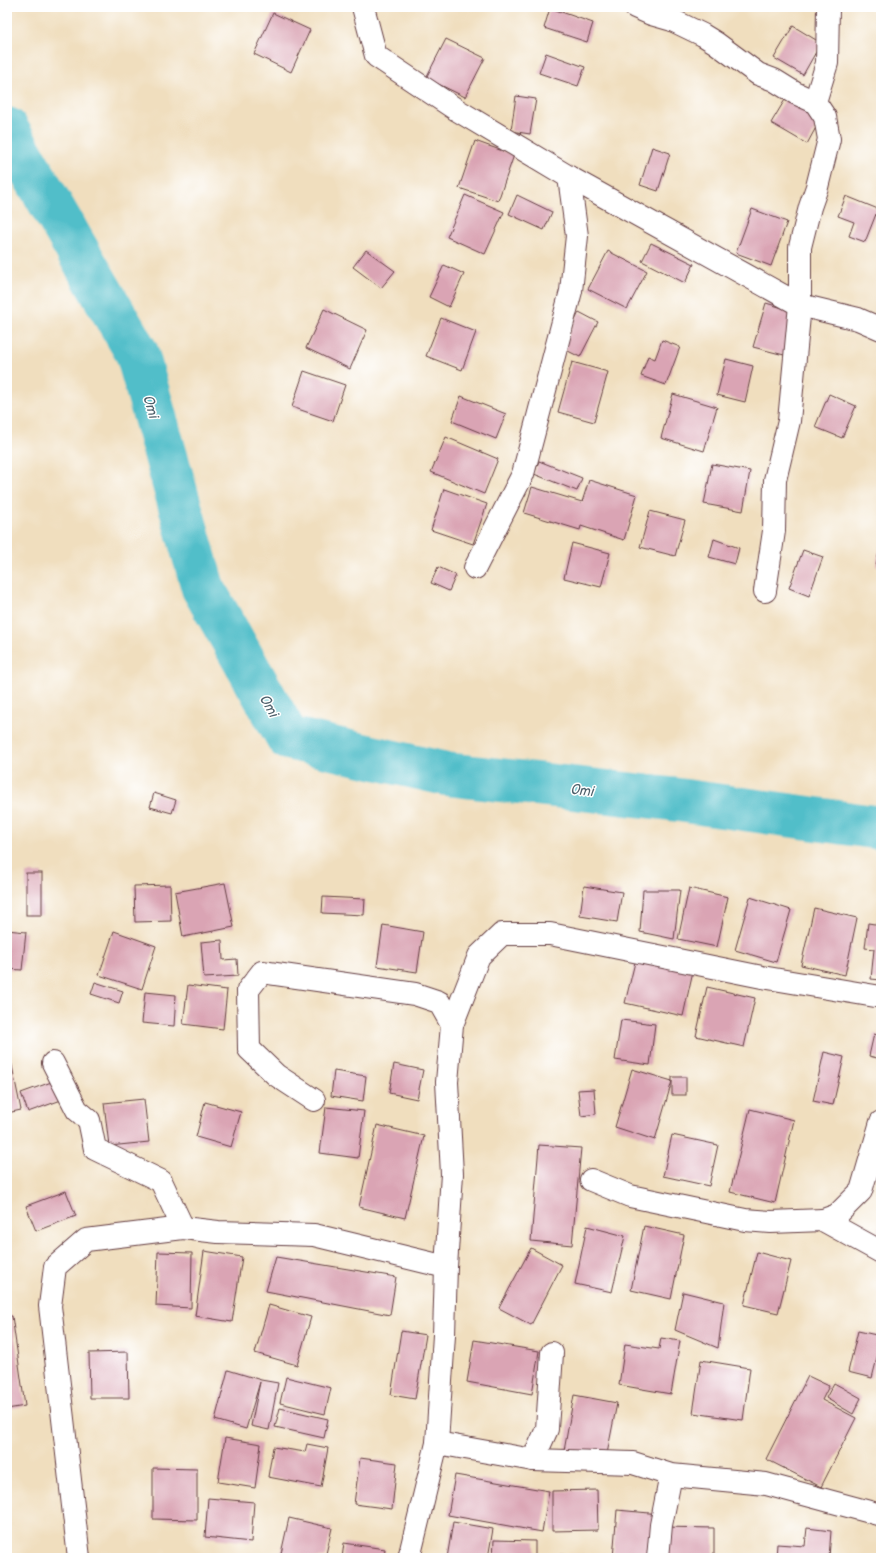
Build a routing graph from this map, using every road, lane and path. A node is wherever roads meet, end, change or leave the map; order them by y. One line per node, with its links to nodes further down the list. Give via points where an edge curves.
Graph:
1 (362, 7): 5 (street, via 376,56 457,110)
2 (634, 7): 4 (street, via 672,20 703,35 758,74)
3 (828, 7): 4 (street, via 827,63)
4 (814, 102): 6 (street, via 825,117 828,140 800,247)
5 (569, 177): 6 (street); 8 (street, via 577,236 571,291 523,474)
6 (800, 305): 7 (street, via 858,319); 9 (street, via 789,421 775,480 774,531)
7 (881, 329)
8 (475, 568)
9 (765, 591)
10 (881, 997): 11 (street, via 762,977 550,934 502,934 479,956)
11 (452, 1025): 13 (street, via 439,1002 415,994 262,972 248,990 249,1049 276,1075); 19 (street, via 447,1082 452,1174)
12 (53, 1063): 17 (street, via 77,1110 89,1120 95,1149 161,1181)
13 (314, 1100)
14 (881, 1122): 16 (street, via 861,1191 837,1215)
15 (591, 1180): 16 (street, via 630,1196 745,1220)
16 (823, 1220): 18 (street)
17 (183, 1228): 19 (street, via 218,1232 314,1235); 25 (street, via 86,1240 55,1267 50,1306)
18 (881, 1252)
19 (446, 1267): 21 (street)
20 (552, 1353): 22 (street, via 547,1429)
21 (437, 1443): 22 (street); 26 (street)
22 (533, 1460): 23 (street, via 633,1463)
23 (670, 1475): 24 (street, via 766,1484); 27 (street)
24 (881, 1515)
25 (79, 1558)
26 (409, 1558)
27 (658, 1558)

